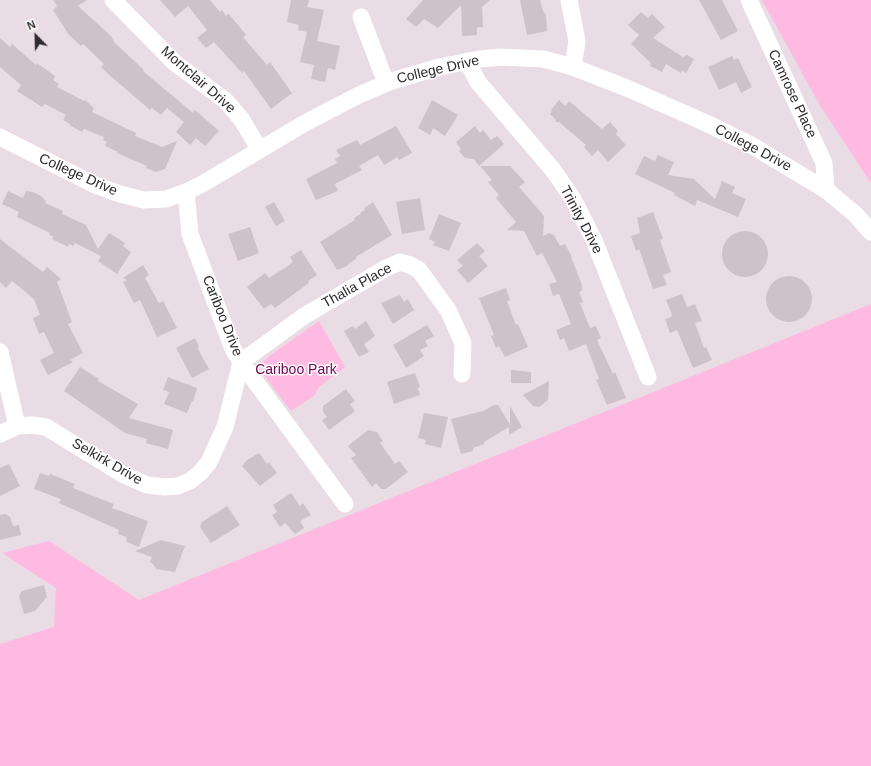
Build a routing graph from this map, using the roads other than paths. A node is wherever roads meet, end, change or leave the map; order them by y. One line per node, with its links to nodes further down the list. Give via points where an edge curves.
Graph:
1 (113, 0): 9 (street, Montclair Drive, via 180,67 226,101 242,120)
2 (569, 0): 6 (street, via 577,41)
3 (749, 0): 10 (street, Camrose Place, via 824,163)
4 (361, 17): 7 (street)
5 (467, 62): 6 (street, College Drive, via 511,57 543,59); 7 (street, College Drive, via 439,67); 16 (street, Trinity Drive, via 478,82 553,170 573,199 594,240)
6 (573, 67): 10 (street, College Drive, via 706,123 787,165)
7 (386, 83): 9 (street, College Drive)
8 (0, 137): 11 (street, College Drive, via 82,180 120,194 155,200)
9 (259, 149): 11 (street, College Drive)
10 (826, 190): 12 (street, College Drive, via 855,214)
11 (186, 192): 14 (street, Cariboo Drive, via 190,234 233,349)
12 (871, 232)
13 (0, 352): 17 (street)
14 (241, 362): 15 (street, Thalia Place, via 304,316 400,262 410,264 419,270 448,310 463,343); 17 (street, Selkirk Drive, via 230,411 217,447 201,472 178,486 158,487 139,482 46,428 32,425); 19 (street, Cariboo Drive)
15 (462, 374)
16 (648, 377)
17 (17, 426): 18 (street)
18 (0, 434)
19 (345, 504)

